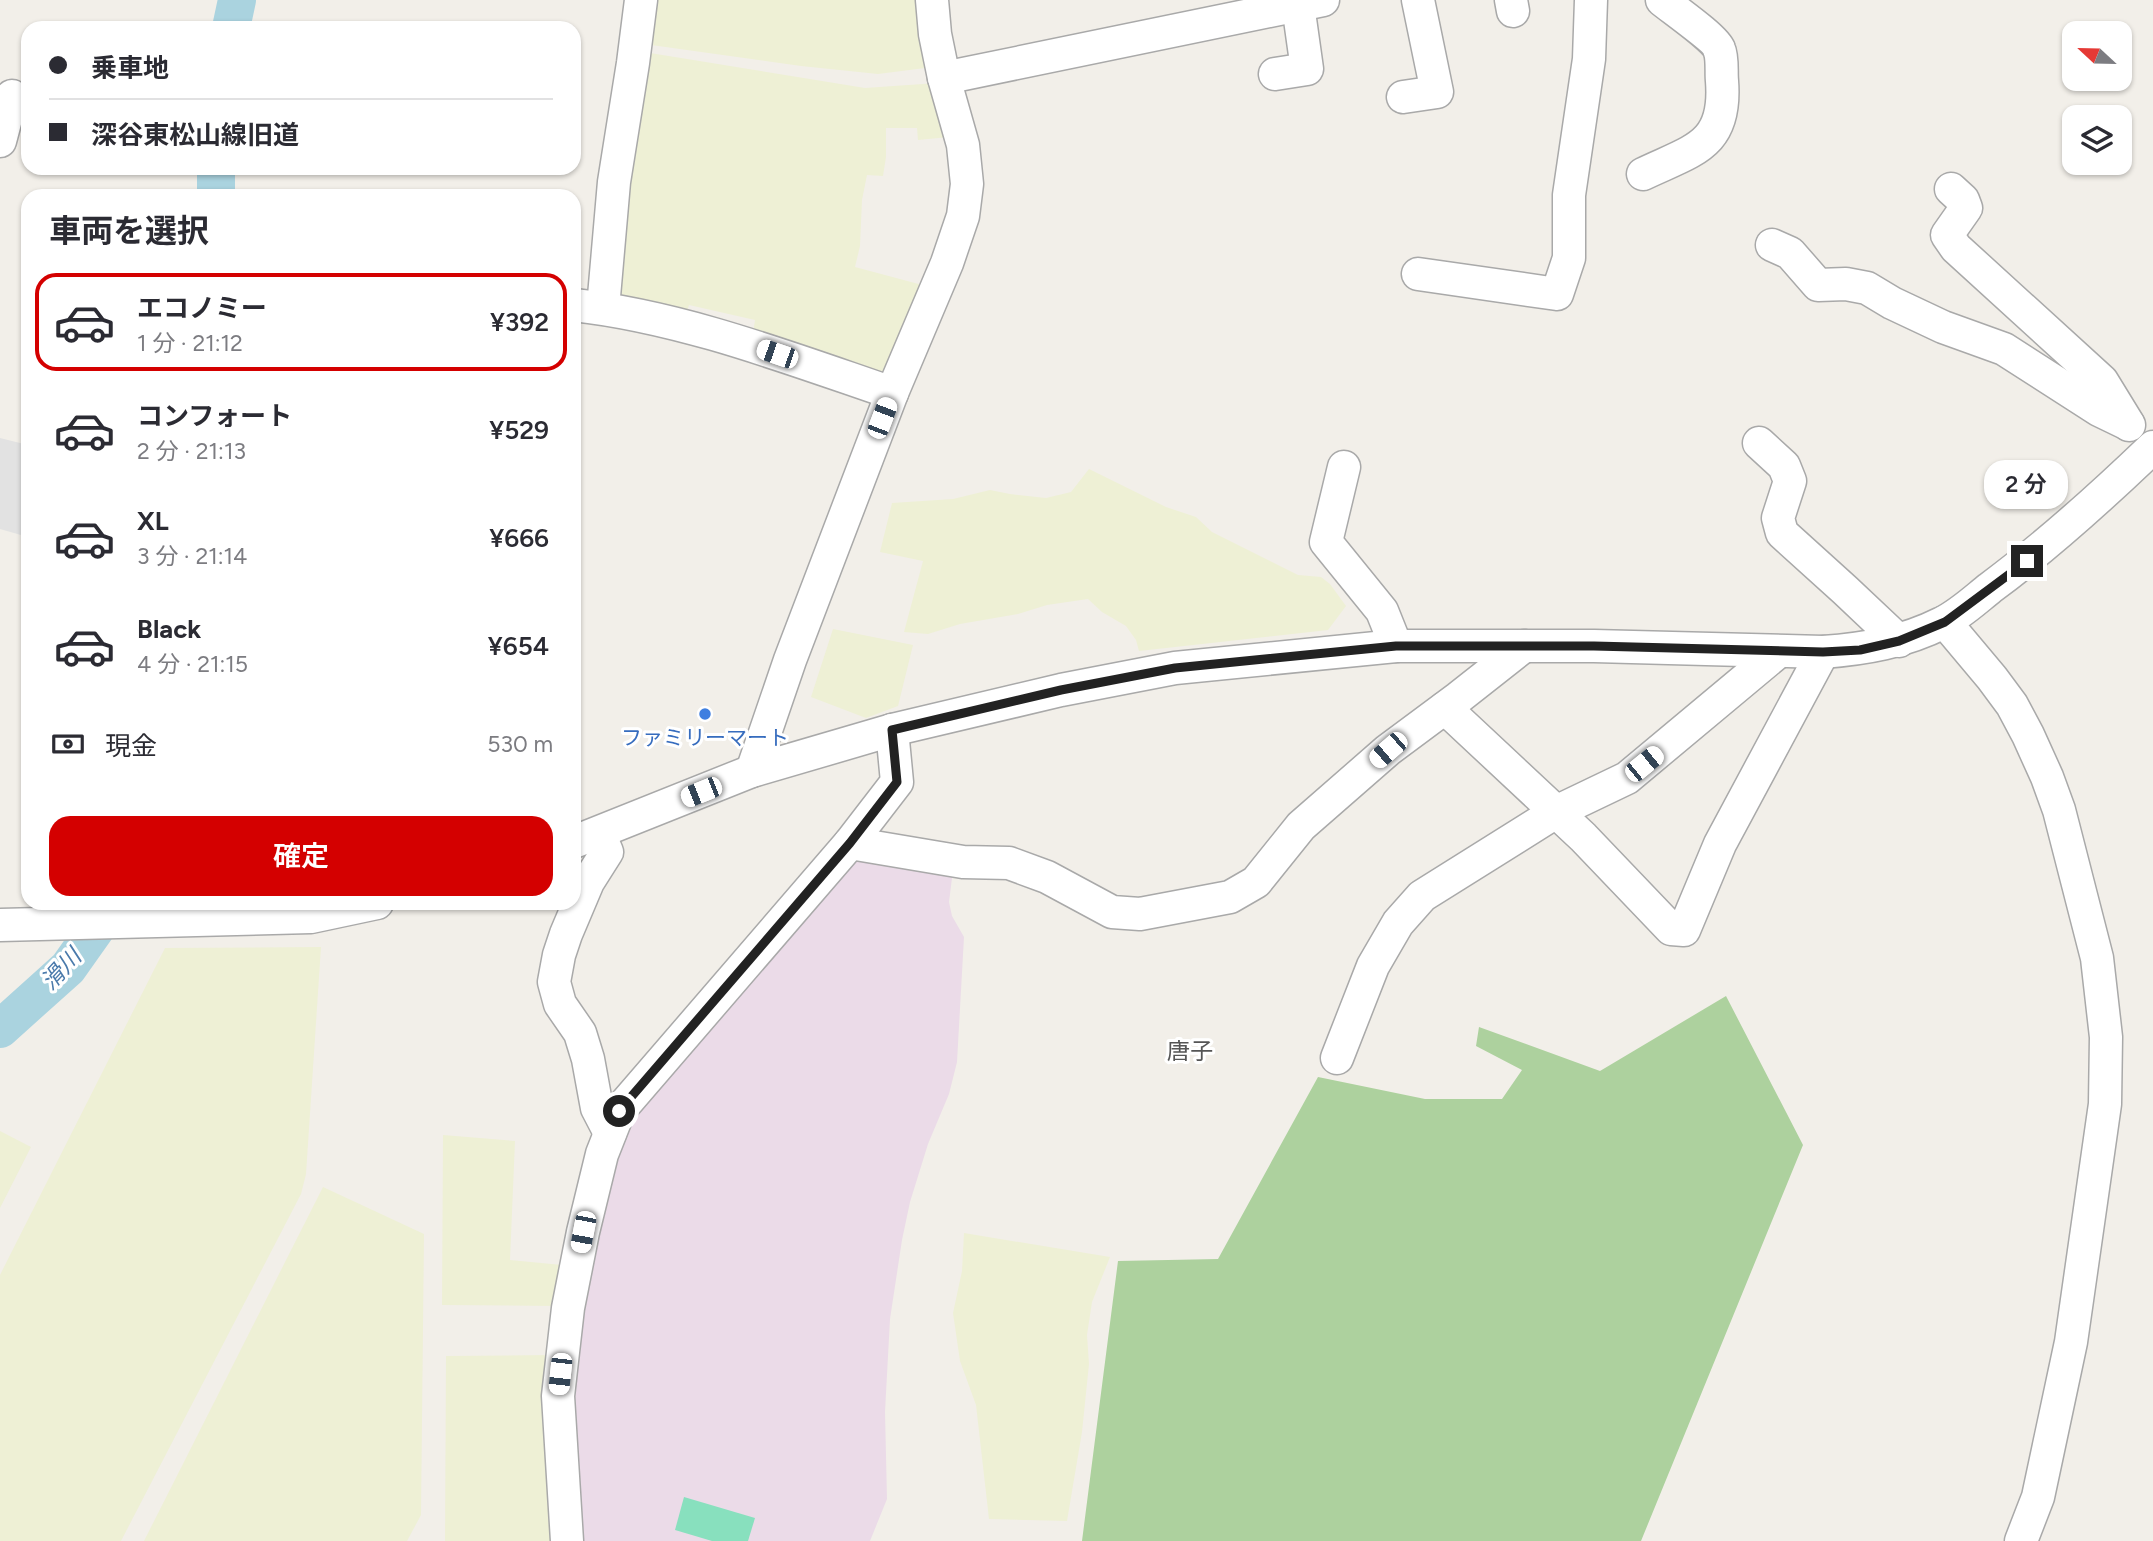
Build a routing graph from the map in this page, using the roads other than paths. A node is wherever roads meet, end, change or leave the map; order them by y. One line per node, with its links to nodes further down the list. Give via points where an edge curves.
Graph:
1 (641, 0): 16 (street, via 614,182)
2 (932, 0): 8 (street)
3 (1418, 0): 10 (street, via 1437,92)
4 (1591, 0): 15 (street, via 1589,59 1569,195 1569,258 1557,294)
5 (1662, 0): 12 (street, via 1719,48 1719,123 1704,145)
6 (1310, 3): 7 (street, via 1307,69); 8 (street)
7 (1275, 74)
8 (944, 78): 17 (street, via 963,145 967,184 963,216)
9 (12, 96): 11 (street)
10 (1404, 97)
11 (0, 141)
12 (1643, 174)
13 (1951, 189): 18 (street, via 1966,208 1947,235 1956,248 2102,381)
14 (1772, 245): 18 (street, via 1790,253 1818,285 1867,288 1943,327 2004,349)
15 (1418, 274)
16 (588, 307): 17 (street, via 731,338)
17 (892, 393): 30 (street)
18 (2128, 424): 20 (street)
19 (1759, 443): 23 (street, via 1784,466 1790,481 1778,518 1782,534)
20 (2152, 448): 22 (street, via 2027,561)
21 (1344, 467): 24 (street, via 1326,542 1382,611)
22 (1945, 622): 23 (street); 42 (street, via 2011,705 2047,777 2097,958 2106,1037 2105,1104 2071,1342 2038,1497)
23 (1899, 641): 27 (street)
24 (1396, 646): 25 (street); 29 (street, via 1175,668)
25 (1524, 646): 26 (street); 28 (street)
26 (1778, 652): 27 (street); 31 (street, via 1627,778)
27 (1823, 652): 31 (street, via 1720,844 1684,930 1671,929)
28 (1445, 708): 31 (street); 33 (street, via 1300,826 1256,882 1230,897 1140,914 1112,912 1047,877 1009,863 962,862)
29 (892, 730): 30 (street); 33 (street, via 897,782)
30 (752, 771): 32 (street)
31 (1556, 812): 39 (street, via 1422,895 1398,923 1373,966)
32 (587, 838): 34 (street, via 607,852)
33 (850, 843): 40 (street, via 619,1111)
34 (581, 898)
35 (343, 910): 37 (street, via 310,917)
36 (576, 910): 40 (street, via 554,982 560,1004 580,1033 597,1108)
37 (198, 912): 38 (street)
38 (0, 925)
39 (1338, 1058)
40 (610, 1133): 41 (street, via 570,1295 558,1396)
41 (567, 1541)
42 (2021, 1541)

